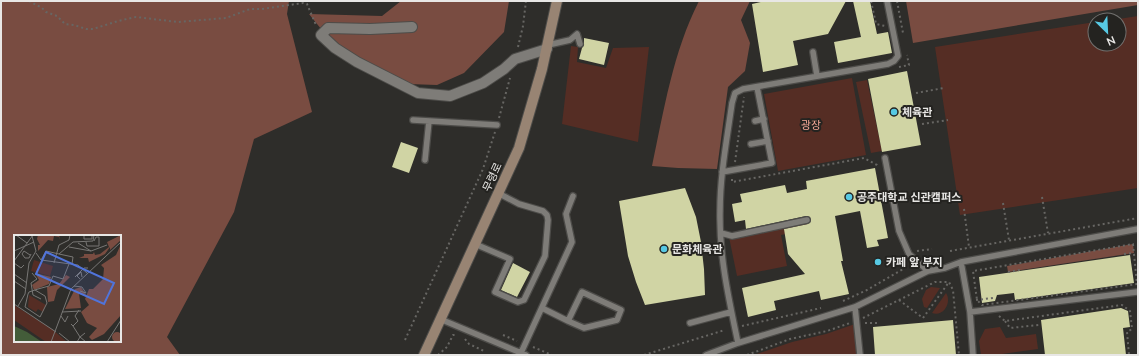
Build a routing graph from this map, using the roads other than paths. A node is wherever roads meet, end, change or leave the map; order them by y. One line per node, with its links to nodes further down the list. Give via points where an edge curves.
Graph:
1 (558, 1): 5 (main road, 무령로)
2 (887, 1): 7 (lane, via 898,56 894,61)
3 (412, 27): 5 (street, via 328,28 321,35 357,62 418,94 450,96 482,83 515,59)
4 (580, 44): 5 (lane, via 577,34 570,40)
5 (547, 47): 19 (main road, 무령로, via 519,148)
6 (813, 52): 7 (lane)
7 (817, 76): 8 (lane)
8 (758, 89): 9 (lane); 18 (lane, via 735,93)
9 (764, 119): 12 (lane); 14 (lane)
10 (413, 120): 11 (lane)
11 (429, 121): 13 (lane); 17 (lane)
12 (754, 121)
13 (497, 125)
14 (768, 141): 15 (lane); 18 (lane, via 772,163)
15 (751, 144)
16 (885, 158): 26 (lane, via 899,231 909,254)
17 (424, 160)
18 (722, 172): 23 (lane)
19 (498, 193): 24 (main road, 무령로); 24 (lane, via 519,204 543,211 547,215 545,256 524,300 518,302 494,292 510,259)
20 (573, 196): 29 (lane, via 566,214 572,242)
21 (807, 220): 23 (lane, via 732,236)
22 (1138, 229): 25 (lane)
23 (721, 233): 30 (lane, via 725,282)
24 (475, 244): 32 (main road, 무령로)
25 (961, 262): 26 (lane); 31 (lane)
26 (928, 271): 28 (lane)
27 (1138, 294): 31 (lane)
28 (855, 307): 35 (lane); 39 (lane)
29 (542, 308): 33 (lane); 36 (lane)
30 (731, 312): 34 (lane); 35 (lane)
31 (970, 312): 40 (lane)
32 (440, 319): 36 (lane); 37 (main road, 무령로)
33 (568, 321): 33 (lane, via 584,328 617,320 622,310 582,292)
34 (690, 323)
35 (738, 344): 38 (lane)
36 (523, 354)
37 (424, 355)
38 (706, 355)
39 (860, 355)
40 (974, 355)

